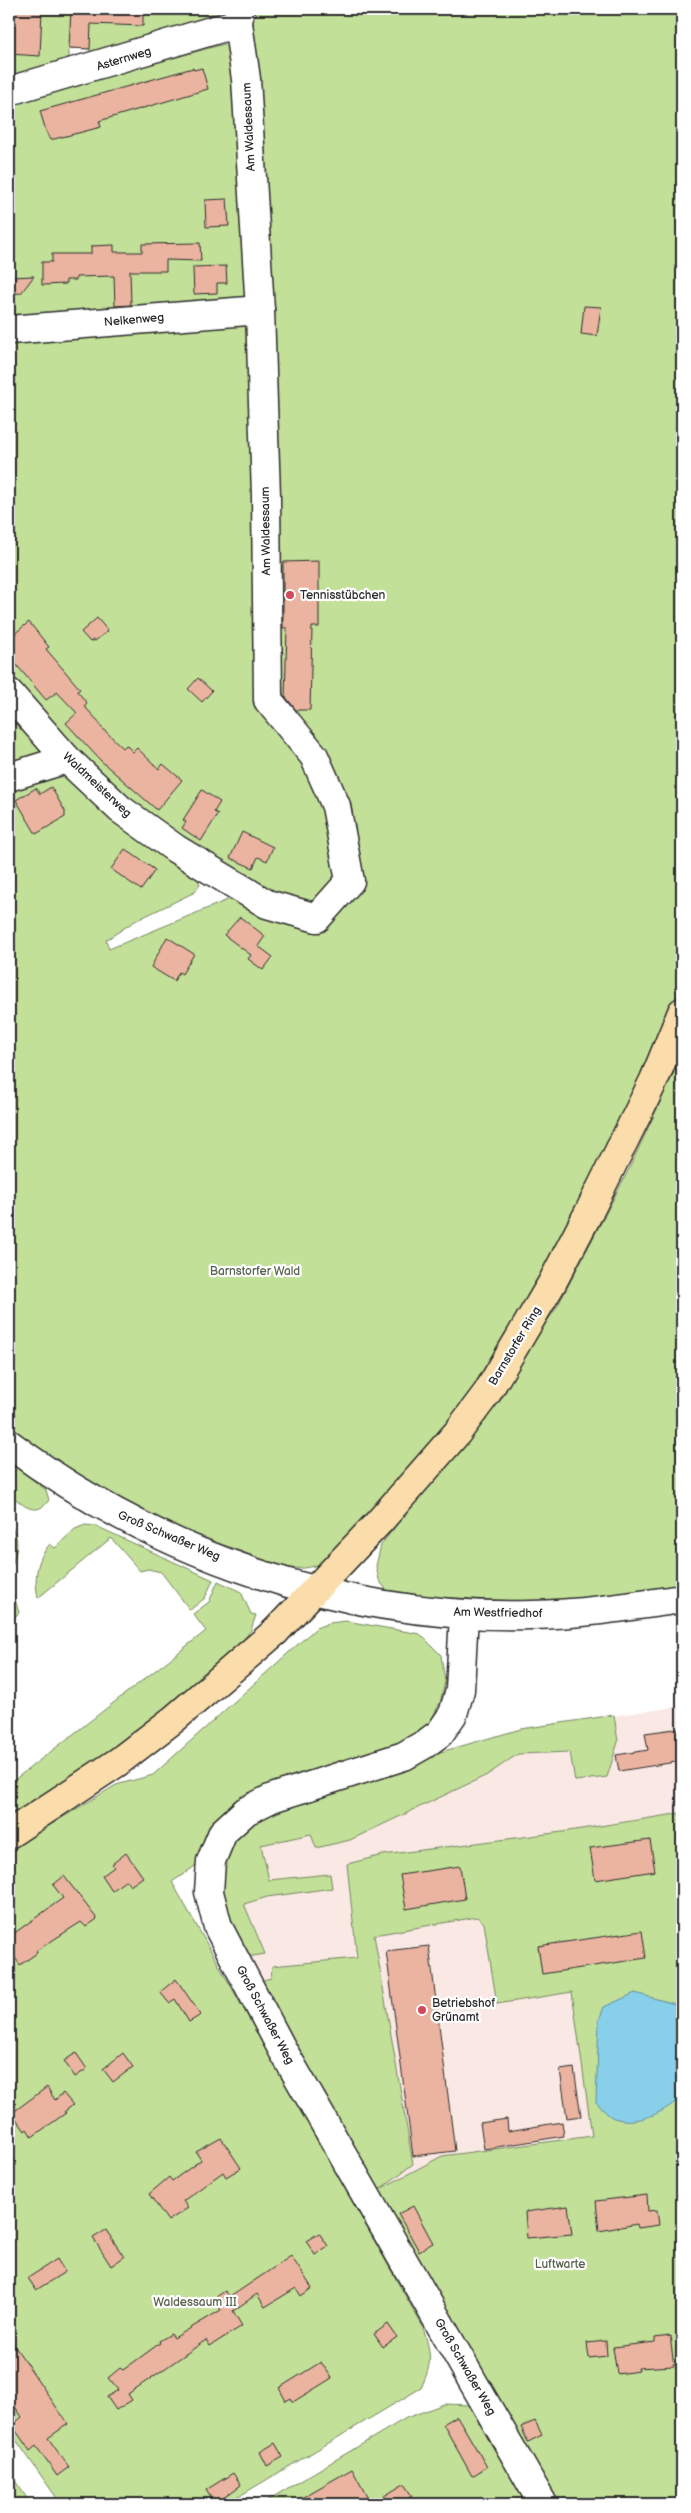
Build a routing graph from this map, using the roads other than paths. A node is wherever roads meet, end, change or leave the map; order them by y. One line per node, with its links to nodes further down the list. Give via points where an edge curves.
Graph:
1 (239, 16): 2 (street, Asternweg); 3 (street, Am Waldessaum)
2 (9, 91)
3 (260, 310): 4 (street, Nelkenweg); 8 (street, Am Waldessaum, via 268,700 314,756 336,806 350,881 317,918 267,904)
4 (9, 330)
5 (9, 694): 6 (street, Waldmeisterweg)
6 (68, 760): 7 (street); 8 (street, Waldmeisterweg, via 120,809 176,849)
7 (9, 777)
8 (225, 877)
9 (682, 1012): 11 (main road, Barnstorfer Ring, via 654,1080 602,1188 552,1283 486,1393 457,1434)
10 (9, 1444): 11 (street, Groß Schwaßer Weg, via 74,1490 120,1516 231,1563)
11 (314, 1591): 13 (street, Am Westfriedhof, via 408,1609); 14 (main road, Barnstorfer Ring, via 276,1632 174,1719)
12 (682, 1599): 13 (street, Am Westfriedhof, via 532,1615)
13 (464, 1614): 15 (street, Groß Schwaßer Weg, via 460,1690 453,1714 440,1733 404,1756 272,1798 246,1811 224,1832 211,1861 209,1892 218,1928 281,2047)
14 (9, 1834)
15 (543, 2504)

